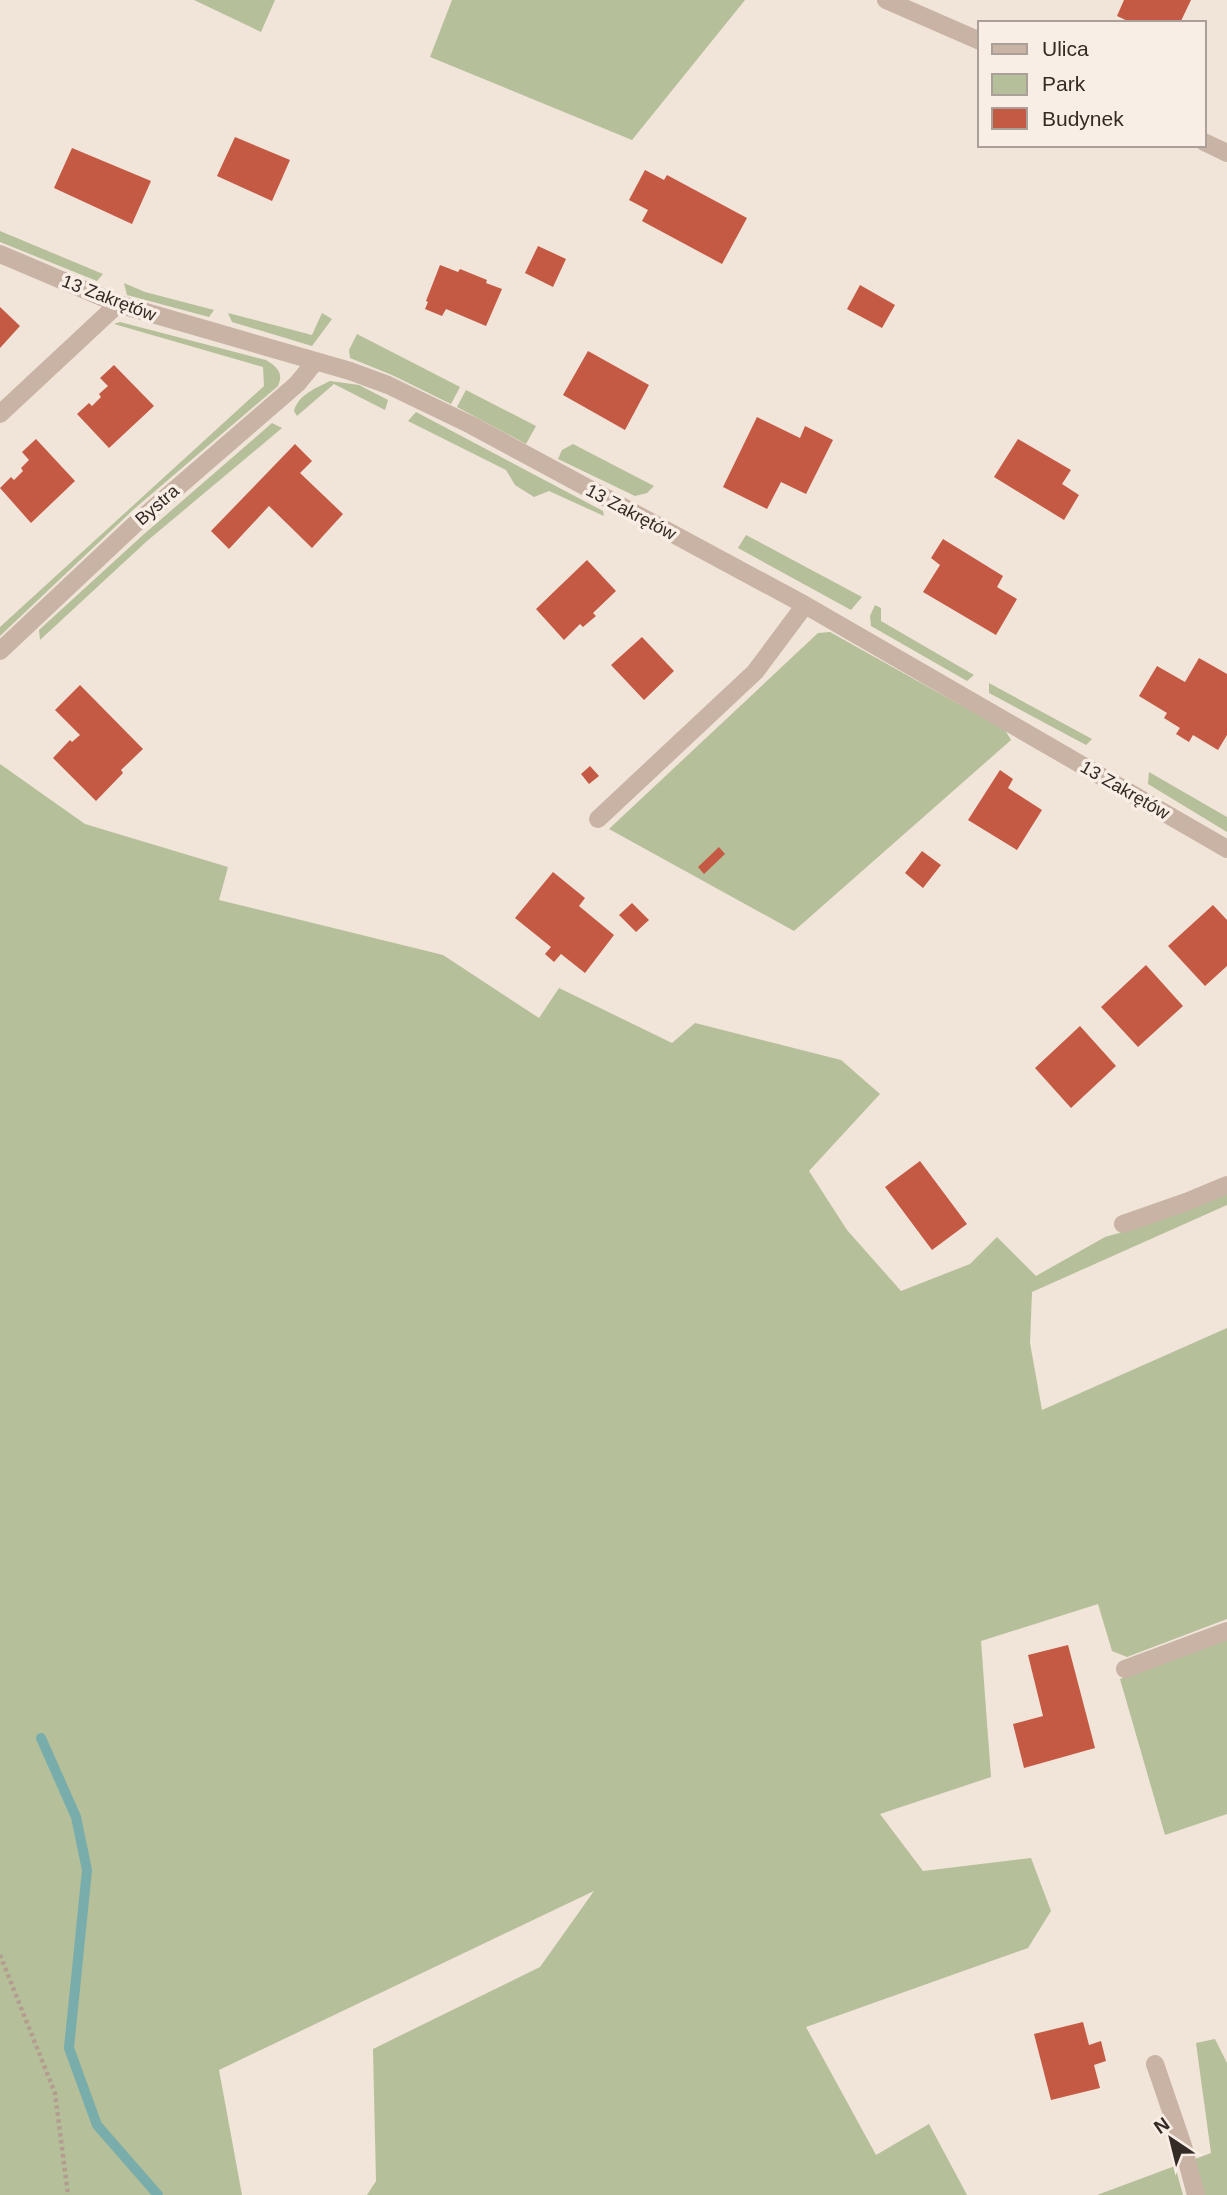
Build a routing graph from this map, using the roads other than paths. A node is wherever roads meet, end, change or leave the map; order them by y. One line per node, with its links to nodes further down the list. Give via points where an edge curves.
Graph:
1 (886, 0): 2 (street)
2 (978, 40)
3 (1206, 143): 4 (street)
4 (1227, 153)
5 (0, 254): 6 (street, 13 Zakrętów)
6 (118, 304): 7 (street, 13 Zakrętów); 8 (street)
7 (315, 362): 9 (street, 13 Zakrętów, via 388,385 471,425); 10 (street, Bystra, via 297,384 134,525)
8 (0, 414)
9 (805, 605): 11 (street, via 755,672); 12 (street, 13 Zakrętów)
10 (0, 652)
11 (598, 819)
12 (1227, 849)
13 (1227, 1185): 14 (street)
14 (1122, 1224)
15 (1227, 1630): 16 (street)
16 (1125, 1669)
17 (1155, 2064): 18 (street)
18 (1196, 2195)

